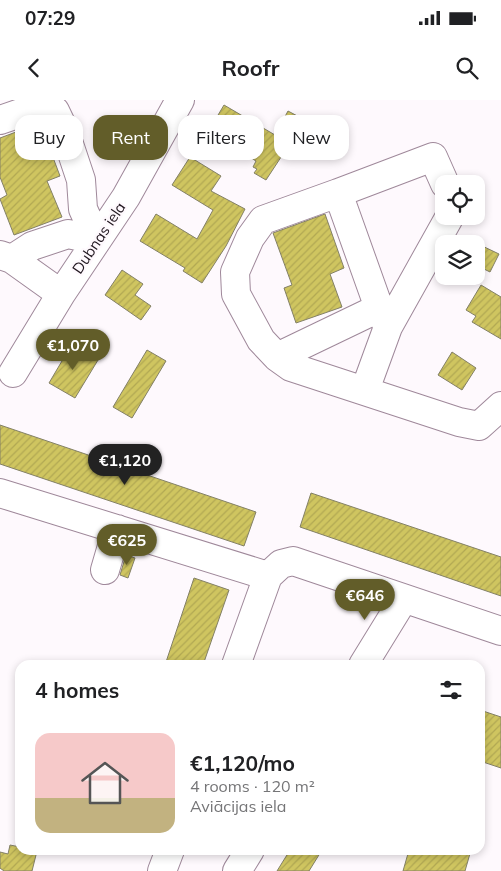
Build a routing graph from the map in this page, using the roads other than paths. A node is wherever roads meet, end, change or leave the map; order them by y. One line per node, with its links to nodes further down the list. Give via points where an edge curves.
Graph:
1 (180, 100): 6 (street, Dubnas iela, via 126,198)
2 (0, 120): 6 (street, via 40,106 55,111 78,172 83,209)
3 (440, 175): 4 (street, via 433,157)
4 (338, 193): 9 (street); 10 (street, via 263,220 250,238 235,272 236,294 261,340)
5 (444, 225): 9 (street)
6 (97, 240): 7 (street, via 68,234); 8 (street, Dubnas iela)
7 (6, 257): 8 (street)
8 (61, 294): 11 (street, Dubnas iela)
9 (384, 317): 10 (street); 12 (street)
10 (277, 357): 12 (street, via 304,373)
11 (13, 373)
12 (366, 390): 13 (street, via 479,426)
13 (501, 406)
14 (0, 493): 15 (street)
15 (117, 529): 16 (street); 17 (street)
16 (105, 570)
17 (268, 576): 18 (street, via 281,564 293,561); 20 (street)
18 (403, 600): 19 (street); 21 (street)
19 (501, 631)
20 (238, 660)
21 (367, 660)
22 (168, 855): 24 (street)
23 (247, 855): 25 (street)
24 (162, 871)
25 (237, 871)

